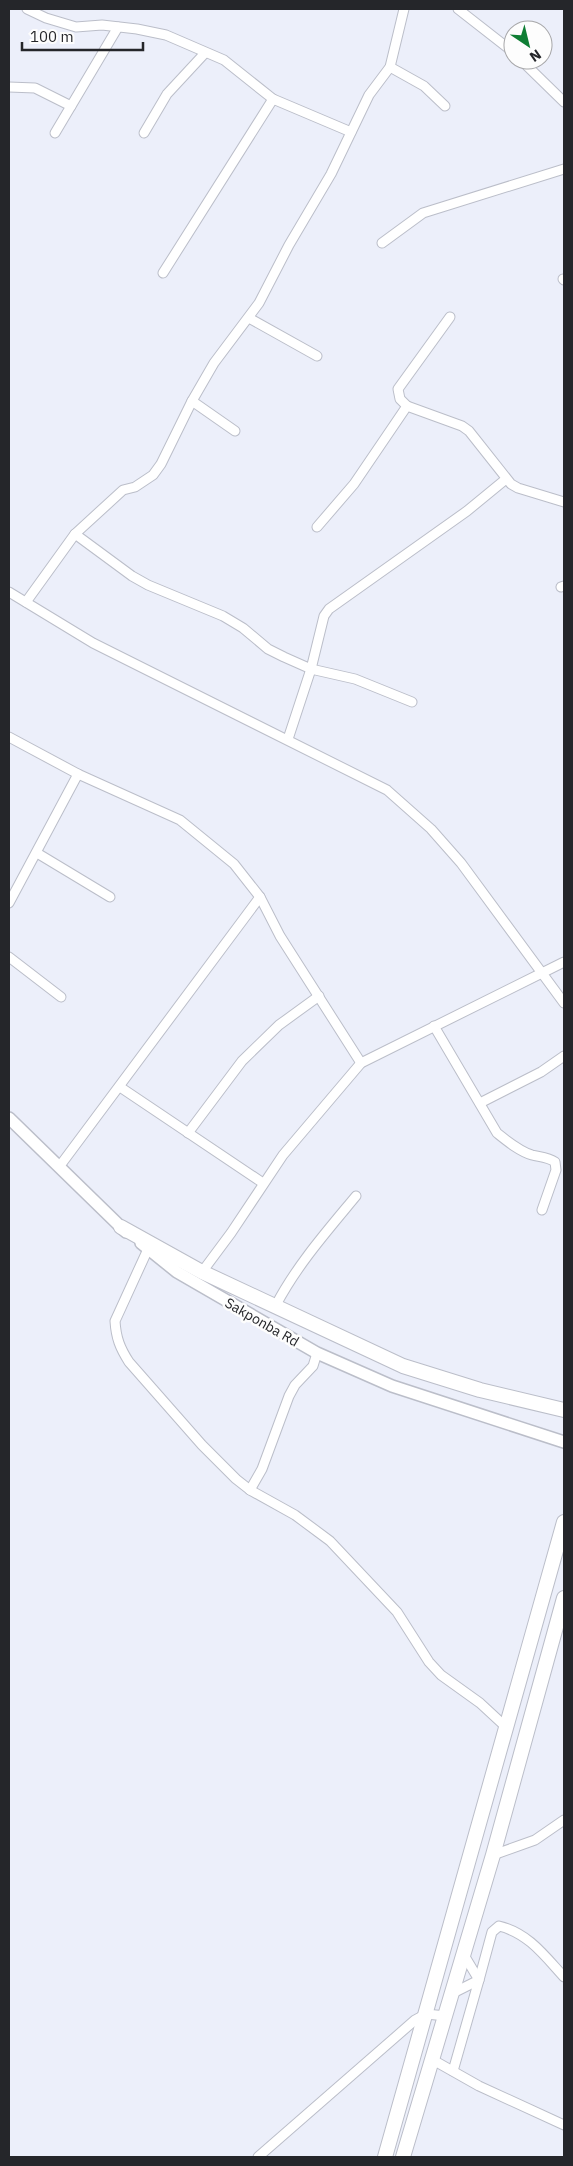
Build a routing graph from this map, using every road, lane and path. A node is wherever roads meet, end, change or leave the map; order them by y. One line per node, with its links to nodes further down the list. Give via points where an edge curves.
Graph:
1 (27, 9): 4 (street, via 76,27)
2 (404, 9): 7 (street)
3 (458, 9): 5 (street)
4 (118, 27): 6 (street, via 166,35); 12 (street)
5 (503, 44)
6 (205, 53): 10 (street, via 224,60); 16 (street, via 167,94)
7 (390, 67): 13 (street, via 424,86); 14 (street, via 369,95)
8 (531, 70): 11 (street)
9 (9, 87): 12 (street, via 35,88)
10 (273, 99): 14 (street); 19 (street)
11 (564, 102)
12 (71, 106): 15 (street)
13 (445, 106)
14 (351, 132): 21 (street, via 331,174)
15 (55, 133)
16 (144, 133)
17 (564, 169): 18 (street, via 423,213)
18 (382, 242)
19 (163, 273)
20 (450, 317): 24 (street, via 398,389 400,399)
21 (249, 318): 22 (street); 23 (street, via 214,363)
22 (317, 356)
23 (192, 401): 25 (street); 29 (street, via 153,475 135,487 122,490)
24 (407, 406): 26 (street, via 469,431); 28 (street, via 354,484)
25 (235, 431)
26 (506, 479): 27 (street, via 518,488); 32 (street, via 329,609 324,616)
27 (564, 502)
28 (318, 527)
29 (75, 534): 31 (street); 32 (street, via 132,576 223,616 268,649)
30 (9, 592): 31 (street)
31 (26, 602): 35 (street, via 93,643)
32 (311, 669): 33 (street, via 355,679); 35 (street)
33 (412, 702)
34 (9, 737): 36 (street)
35 (288, 739): 43 (street, via 387,790 431,829 462,863)
36 (78, 774): 37 (street); 39 (street, via 180,820 234,864)
37 (37, 853): 38 (street); 40 (street)
38 (110, 897)
39 (260, 897): 44 (street, via 280,936); 50 (street)
40 (9, 903)
41 (9, 957): 45 (street)
42 (564, 962): 43 (street)
43 (542, 972): 46 (street); 47 (street)
44 (319, 996): 49 (street); 53 (street, via 278,1025 242,1061)
45 (61, 997)
46 (564, 1003)
47 (434, 1026): 49 (street); 51 (street)
48 (564, 1056): 51 (street, via 541,1072)
49 (361, 1062): 55 (street, via 282,1155)
50 (120, 1086): 53 (street); 54 (street)
51 (480, 1103): 57 (street, via 497,1133 530,1154 555,1162 556,1170)
52 (9, 1118): 54 (main road, Sakponba Rd)
53 (188, 1133): 55 (street)
54 (60, 1167): 58 (main road, Sakponba Rd)
55 (263, 1183): 60 (street)
56 (356, 1196): 61 (street, via 298,1267)
57 (542, 1210)
58 (121, 1227): 59 (main road, Sakponba Rd); 60 (highway)
59 (148, 1249): 62 (main road, Sakponba Rd, via 177,1272); 65 (street, via 115,1321 120,1347 129,1362 202,1445)
60 (202, 1272): 61 (highway)
61 (276, 1305): 63 (highway, via 403,1366 480,1390)
62 (317, 1353): 64 (main road, Sakponba Rd, via 392,1386); 65 (street, via 313,1366 289,1396 262,1469)
63 (564, 1410)
64 (563, 1441)
65 (250, 1490): 68 (street, via 295,1515 330,1542 397,1612 441,1675 480,1703)
66 (564, 1522): 68 (highway)
67 (564, 1598): 71 (highway)
68 (507, 1728): 76 (highway)
69 (562, 1822): 70 (street); 71 (street, via 535,1840)
70 (564, 1834)
71 (493, 1854): 72 (highway)
72 (464, 1955): 74 (street); 75 (highway)
73 (564, 1977): 74 (street, via 528,1940 514,1930 499,1926 492,1932)
74 (479, 1980): 75 (street); 79 (street)
75 (453, 1993): 77 (highway)
76 (426, 2014): 77 (street); 81 (street, via 411,2023); 82 (highway)
77 (446, 2016): 78 (highway)
78 (433, 2060): 79 (street); 83 (highway)
79 (453, 2071): 80 (street)
80 (564, 2124)
81 (258, 2157)
82 (385, 2157)
83 (403, 2157)

